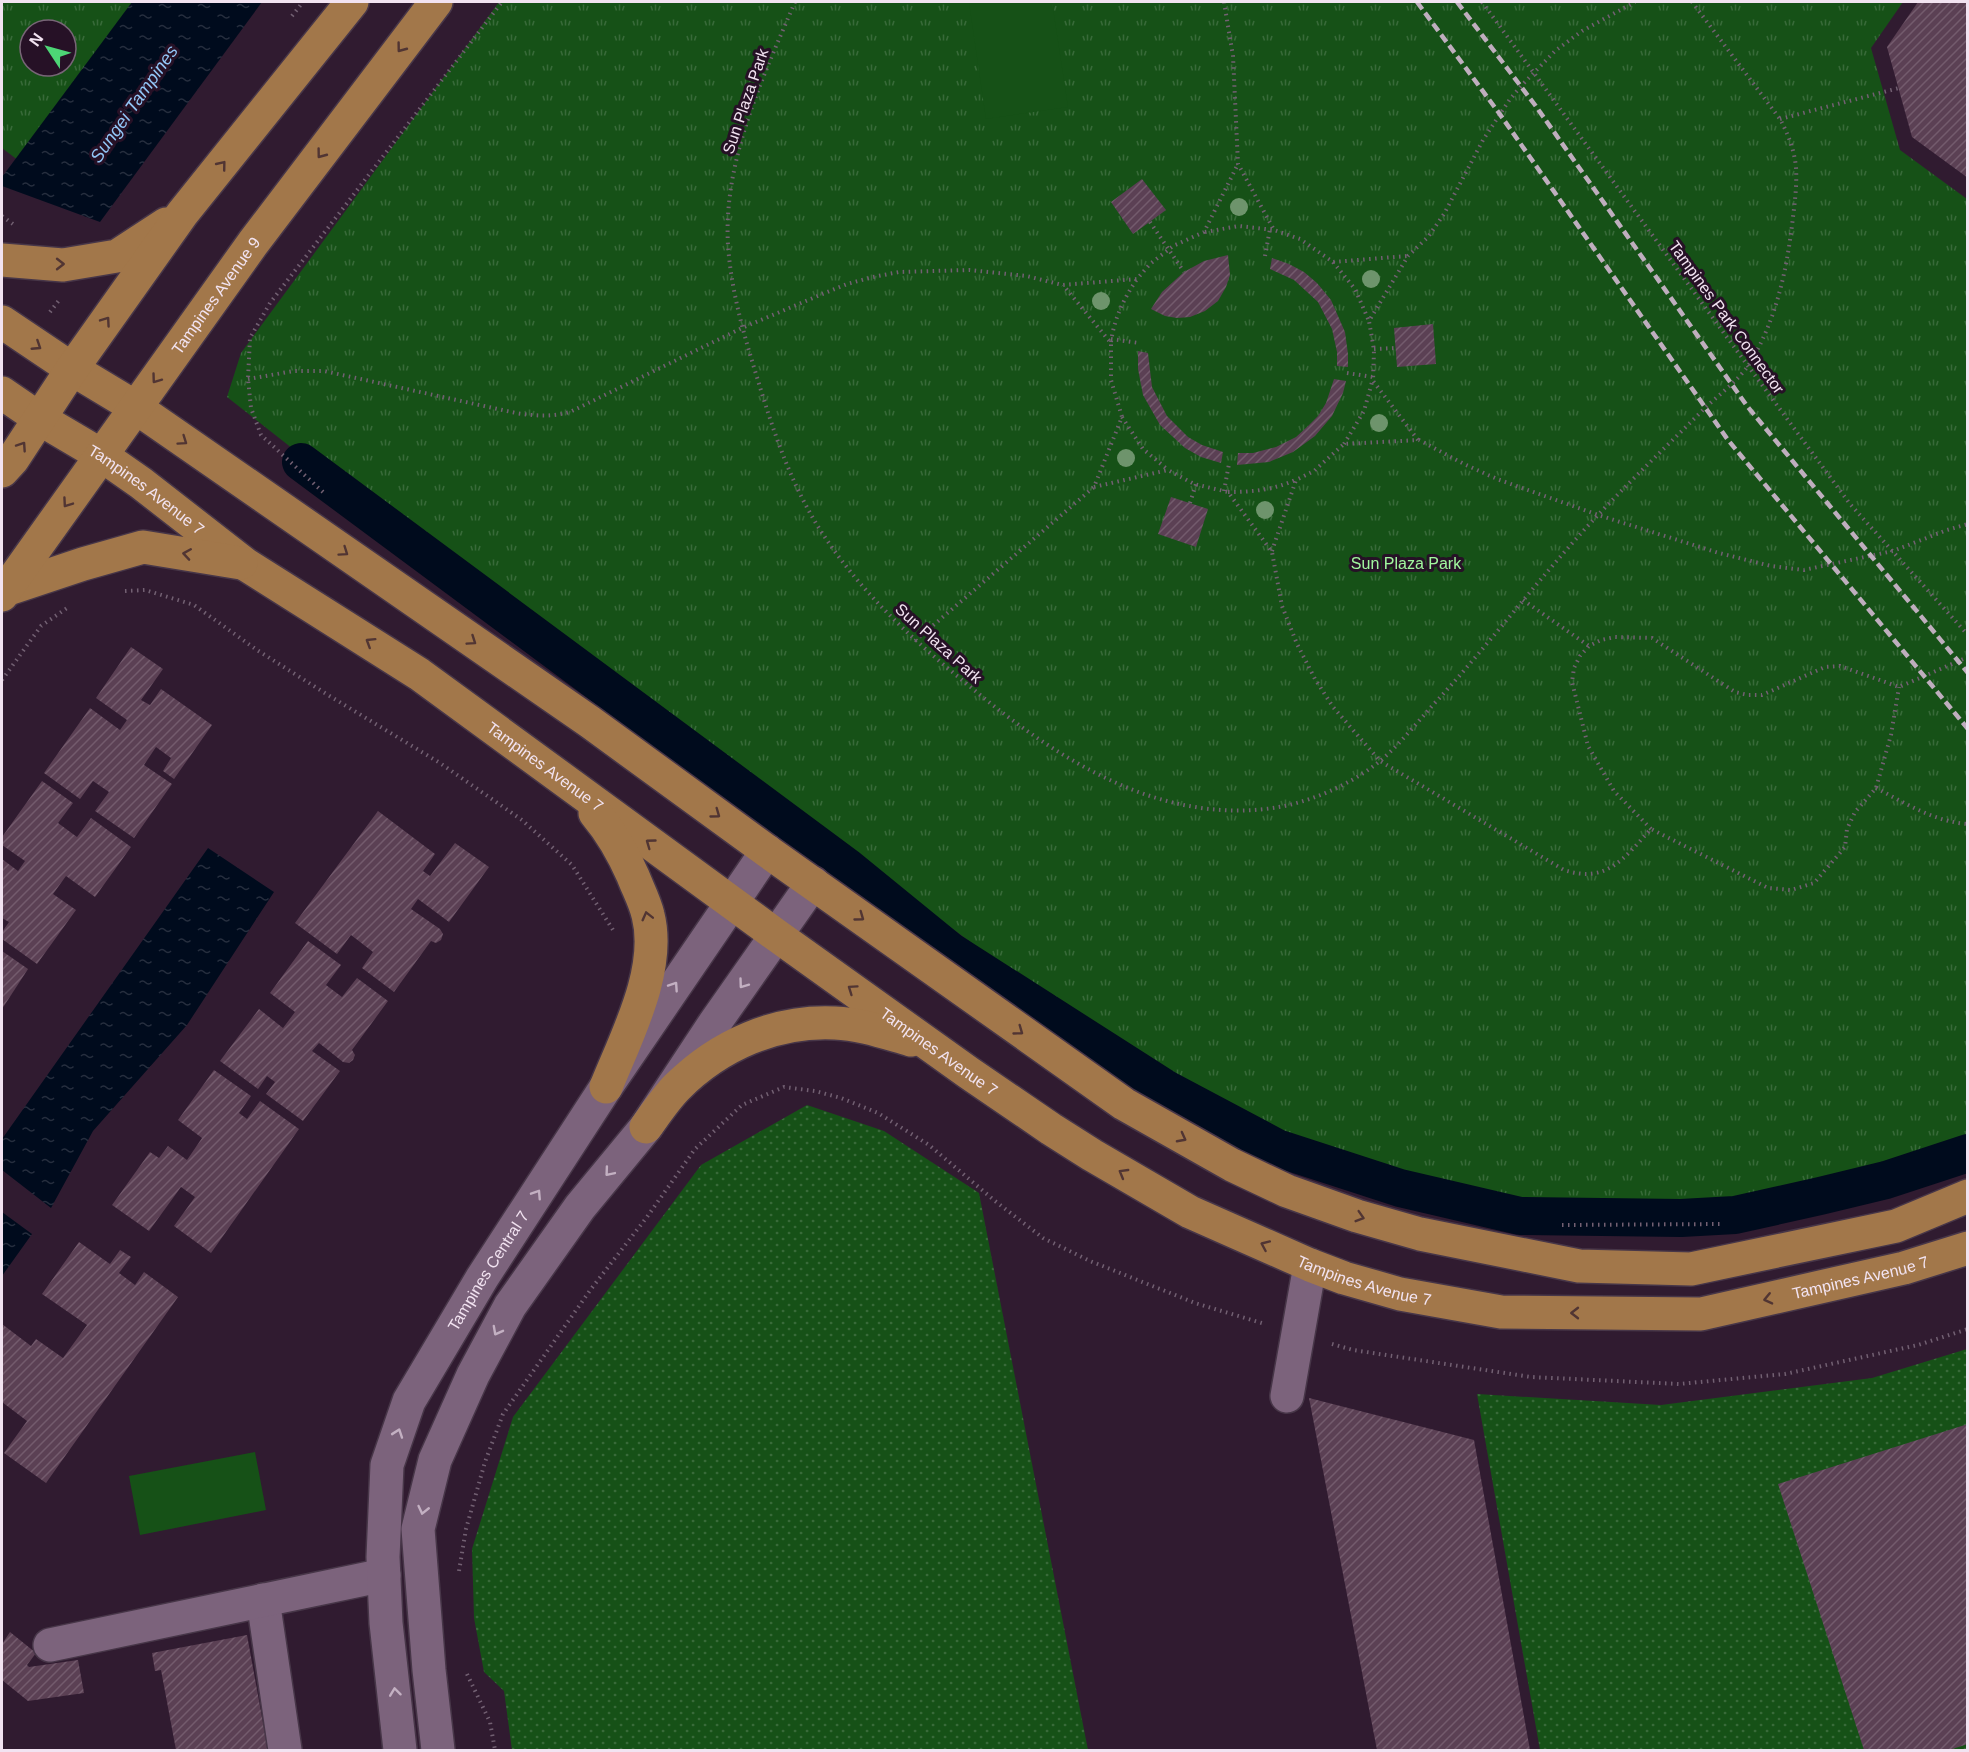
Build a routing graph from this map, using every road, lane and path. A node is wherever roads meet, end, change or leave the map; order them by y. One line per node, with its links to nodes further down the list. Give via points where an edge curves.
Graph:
1 (352, 2): 13 (main road, one-way to 1)
2 (436, 2): 38 (main road, Tampines Avenue 9, one-way to 38, via 253,243)
3 (502, 2): 35 (path, via 270,303 250,338)
4 (795, 2): 27 (path, Sun Plaza Park, via 753,107 731,189 728,245)
5 (1224, 2): 12 (path, via 1233,56)
6 (1482, 2): 9 (path, Tampines Park Connector)
7 (1635, 2): 9 (path, via 1582,31)
8 (1692, 2): 11 (path, Sun Plaza Park)
9 (1533, 72): 19 (path, via 1495,121 1436,226); 32 (path, Tampines Park Connector)
10 (1899, 88): 11 (path)
11 (1780, 119): 32 (path, Sun Plaza Park, via 1796,170 1788,258 1774,311)
12 (1238, 164): 15 (path); 16 (path)
13 (182, 214): 20 (main road, one-way to 13, via 63,265 117,256); 33 (main road, one-way to 13)
14 (1150, 222): 17 (path)
15 (1272, 230): 16 (path, via 1239,226); 18 (path); 21 (path, via 1300,239)
16 (1204, 232): 17 (path)
17 (1168, 249): 22 (path); 23 (path)
18 (1265, 256)
19 (1408, 256): 21 (path); 25 (path)
20 (2, 260)
21 (1333, 262): 25 (path, via 1355,289)
22 (1184, 272)
23 (1137, 279): 24 (path); 28 (path, via 1125,296)
24 (1062, 285): 27 (path, via 1003,272 899,272 847,284); 28 (path)
25 (1369, 321): 31 (path)
26 (2, 322): 33 (main road, one-way to 33)
27 (742, 328): 35 (path, via 570,412 551,415 516,413 324,371 294,371); 63 (path, Sun Plaza Park, via 776,440 802,498 851,573)
28 (1111, 341): 29 (path); 39 (path, via 1112,386)
29 (1139, 344)
30 (1395, 348): 31 (path)
31 (1374, 350): 36 (path)
32 (1748, 366): 53 (path, Sun Plaza Park); 55 (path, Tampines Park Connector, via 1850,504)
33 (72, 369): 38 (main road); 40 (main road)
34 (1347, 374): 36 (path)
35 (248, 379): 51 (path, via 251,408 261,435)
36 (1373, 379): 41 (path); 42 (path, via 1364,411)
37 (2, 393): 40 (main road, Tampines Avenue 7)
38 (135, 407): 43 (main road, Tampines Avenue 9); 73 (main road, one-way to 73, via 590,722)
39 (1122, 417): 45 (path, via 1143,449); 49 (path)
40 (40, 419): 43 (main road, Tampines Avenue 7); 46 (main road, one-way to 40)
41 (1419, 440): 42 (path); 53 (path, via 1497,479)
42 (1344, 444): 47 (path, via 1314,471)
43 (101, 455): 57 (main road, Tampines Avenue 7); 59 (main road, Tampines Avenue 9, one-way to 59)
44 (1229, 464): 50 (path)
45 (1168, 470): 48 (path); 49 (path)
46 (2, 471)
47 (1296, 480): 50 (path, via 1276,488); 56 (path)
48 (1196, 484): 50 (path); 52 (path)
49 (1094, 487): 63 (path)
50 (1226, 491): 56 (path)
51 (324, 493)
52 (1190, 503)
53 (1598, 515): 55 (path, via 1719,553 1794,569 1809,570); 60 (path, Sun Plaza Park)
54 (1968, 524): 55 (path)
55 (1893, 550): 62 (path, Tampines Park Connector)
56 (1272, 552): 68 (path, via 1282,606 1297,645 1333,707)
57 (245, 564): 59 (main road, one-way to 59, via 143,547); 69 (main road, Tampines Avenue 7, one-way to 57, via 419,674)
58 (124, 591): 77 (path, via 145,590 194,605 257,650 440,763 513,814 572,865)
59 (3, 593)
60 (1523, 600): 64 (path); 68 (path, Sun Plaza Park, via 1458,678)
61 (76, 604): 66 (path, via 42,626)
62 (1968, 634)
63 (915, 641): 68 (path, Sun Plaza Park, via 1043,743 1121,786 1179,804 1233,810 1291,804 1345,783)
64 (1589, 646): 67 (path, via 1615,637 1652,638 1735,692 1748,695 1762,695 1825,667 1840,666); 72 (path, via 1574,668 1572,682 1588,746 1614,792)
65 (1968, 657): 67 (path)
66 (2, 680)
67 (1899, 687): 70 (path)
68 (1380, 761): 72 (path, via 1564,870 1579,874 1609,870)
69 (573, 787): 75 (main road, Tampines Avenue 7, one-way to 69); 79 (main road, one-way to 69, via 640,1000 651,935 640,892 618,846)
70 (1876, 788): 71 (path, via 1929,814); 72 (path, via 1855,812 1847,829 1845,847 1814,883 1791,890 1768,888)
71 (1968, 824)
72 (1651, 829)
73 (767, 851): 74 (main road); 75 (street, Tampines Central 7)
74 (813, 883): 76 (street); 82 (main road, one-way to 82, via 1124,1104 1174,1133 1287,1191 1420,1234 1579,1266 1691,1269 1896,1226)
75 (731, 902): 76 (main road, Tampines Avenue 7); 79 (street, Tampines Central 7, one-way to 75)
76 (776, 935): 78 (main road, Tampines Avenue 7, one-way to 76); 81 (street, one-way to 81)
77 (616, 937)
78 (934, 1047): 81 (main road, via 836,1023 776,1028 752,1036 700,1067 676,1088); 86 (main road, Tampines Avenue 7, one-way to 78, via 1170,1201 1051,1129)
79 (606, 1087): 88 (street, Tampines Central 7, one-way to 79, via 387,1465 409,1401 482,1278)
80 (784, 1087): 89 (path, via 742,1105 695,1149 503,1414 466,1529)
81 (646, 1126): 95 (street, one-way to 95, via 580,1207 510,1306 473,1375 435,1460 418,1529)
82 (1968, 1196)
83 (1725, 1224): 84 (path)
84 (1552, 1225)
85 (1968, 1248): 86 (main road, Tampines Avenue 7, one-way to 86, via 1904,1268 1701,1314 1501,1312 1400,1294)
86 (1310, 1265): 87 (street)
87 (1287, 1396)
88 (384, 1575): 90 (street); 94 (street, Tampines Central 7, one-way to 88)
89 (457, 1578)
90 (263, 1600): 91 (street); 93 (street)
91 (50, 1645)
92 (466, 1664): 96 (path, via 467,1675 490,1722)
93 (285, 1750)
94 (400, 1750)
95 (438, 1750)
96 (495, 1750)

